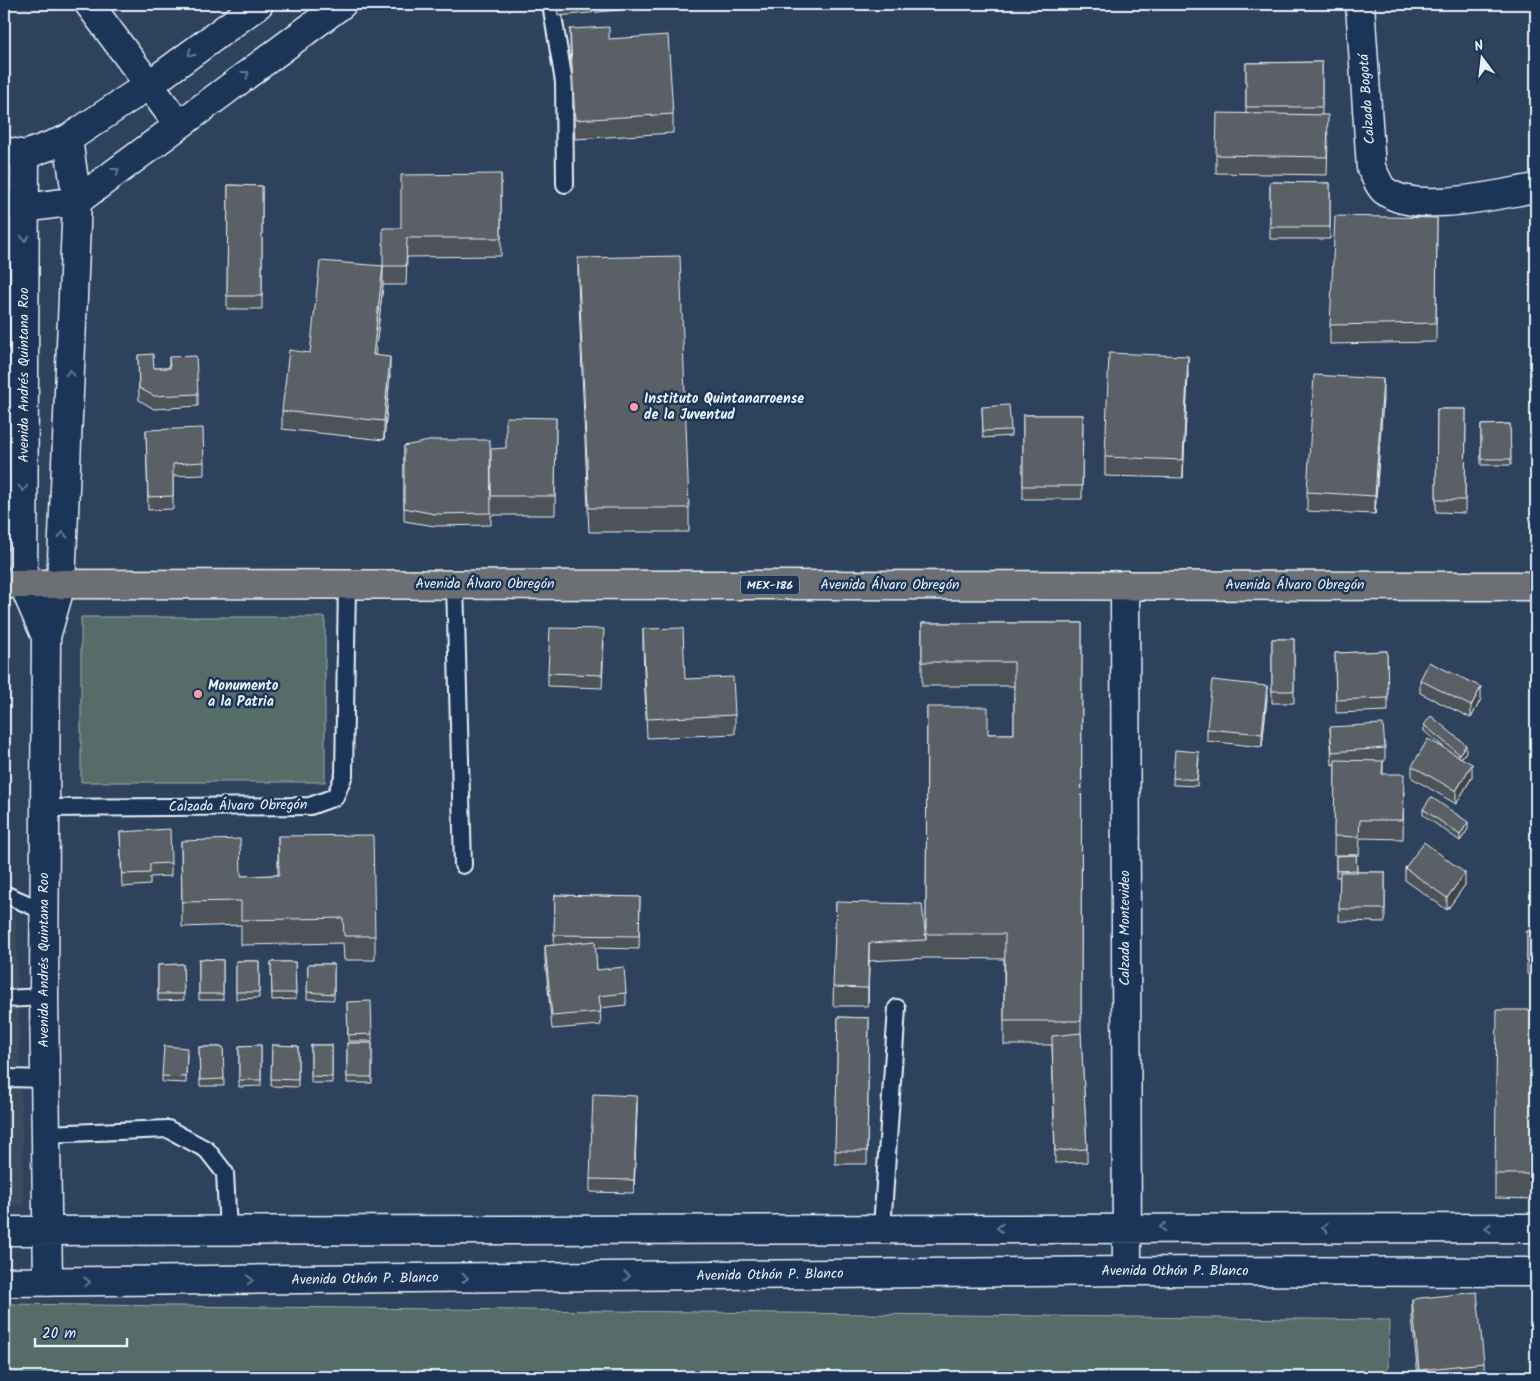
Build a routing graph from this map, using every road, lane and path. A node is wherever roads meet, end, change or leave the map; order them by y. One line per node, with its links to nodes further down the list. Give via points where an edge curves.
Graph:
1 (89, 4): 6 (street)
2 (259, 4): 6 (street, Avenida Andrés Quintana Roo, one-way to 6)
3 (342, 4): 7 (street, one-way to 3)
4 (551, 4): 10 (lane, via 564,82)
5 (1360, 4): 11 (street, Calzada Bogotá, via 1371,168 1384,191 1410,202 1447,202)
6 (150, 84): 7 (street); 8 (street, Avenida Andrés Quintana Roo)
7 (178, 124): 12 (street, one-way to 7)
8 (68, 139): 9 (street, Avenida Andrés Quintana Roo); 12 (street, Avenida Andrés Quintana Roo)
9 (14, 153): 13 (street, Avenida Andrés Quintana Roo)
10 (565, 184)
11 (1536, 188)
12 (77, 200): 13 (street); 15 (street, Avenida Andrés Quintana Roo, one-way to 12)
13 (14, 206): 14 (street, Avenida Andrés Quintana Roo, one-way to 14)
14 (13, 584): 15 (main road, Avenida Álvaro Obregón / MEX-186); 20 (street, Avenida Andrés Quintana Roo)
15 (61, 584): 16 (main road, Avenida Álvaro Obregón / MEX-186); 20 (street, Avenida Andrés Quintana Roo)
16 (347, 584): 17 (main road, Avenida Álvaro Obregón / MEX-186); 21 (lane, Calzada Álvaro Obregón, via 344,775 335,797 310,806)
17 (455, 584): 18 (main road, Avenida Álvaro Obregón / MEX-186); 22 (lane)
18 (1125, 585): 19 (main road, Avenida Álvaro Obregón / MEX-186); 31 (street, Calzada Montevideo)
19 (1536, 586)
20 (46, 637): 21 (street, Avenida Andrés Quintana Roo)
21 (44, 808): 24 (street, Avenida Andrés Quintana Roo)
22 (463, 865)
23 (4, 894): 24 (lane)
24 (44, 911): 25 (street, Avenida Andrés Quintana Roo)
25 (44, 998): 26 (lane); 28 (street, Avenida Andrés Quintana Roo)
26 (4, 999)
27 (897, 1008): 32 (lane)
28 (45, 1079): 29 (lane, via 9,1078); 30 (street, Avenida Andrés Quintana Roo)
29 (4, 1083)
30 (45, 1134): 35 (street, Avenida Andrés Quintana Roo); 36 (lane, via 168,1129 207,1150 225,1173)
31 (1126, 1227): 32 (street, one-way to 32); 33 (street, one-way to 31); 37 (street, Calzada Montevideo)
32 (882, 1228): 36 (street)
33 (1536, 1228)
34 (4, 1231): 35 (street)
35 (46, 1231): 36 (street); 40 (street, Avenida Andrés Quintana Roo)
36 (228, 1231)
37 (1128, 1271): 38 (street, Avenida Othón P. Blanco); 40 (street, Avenida Othón P. Blanco, one-way to 37)
38 (1536, 1272)
39 (4, 1282): 40 (street, Avenida Othón P. Blanco)
40 (48, 1282)

